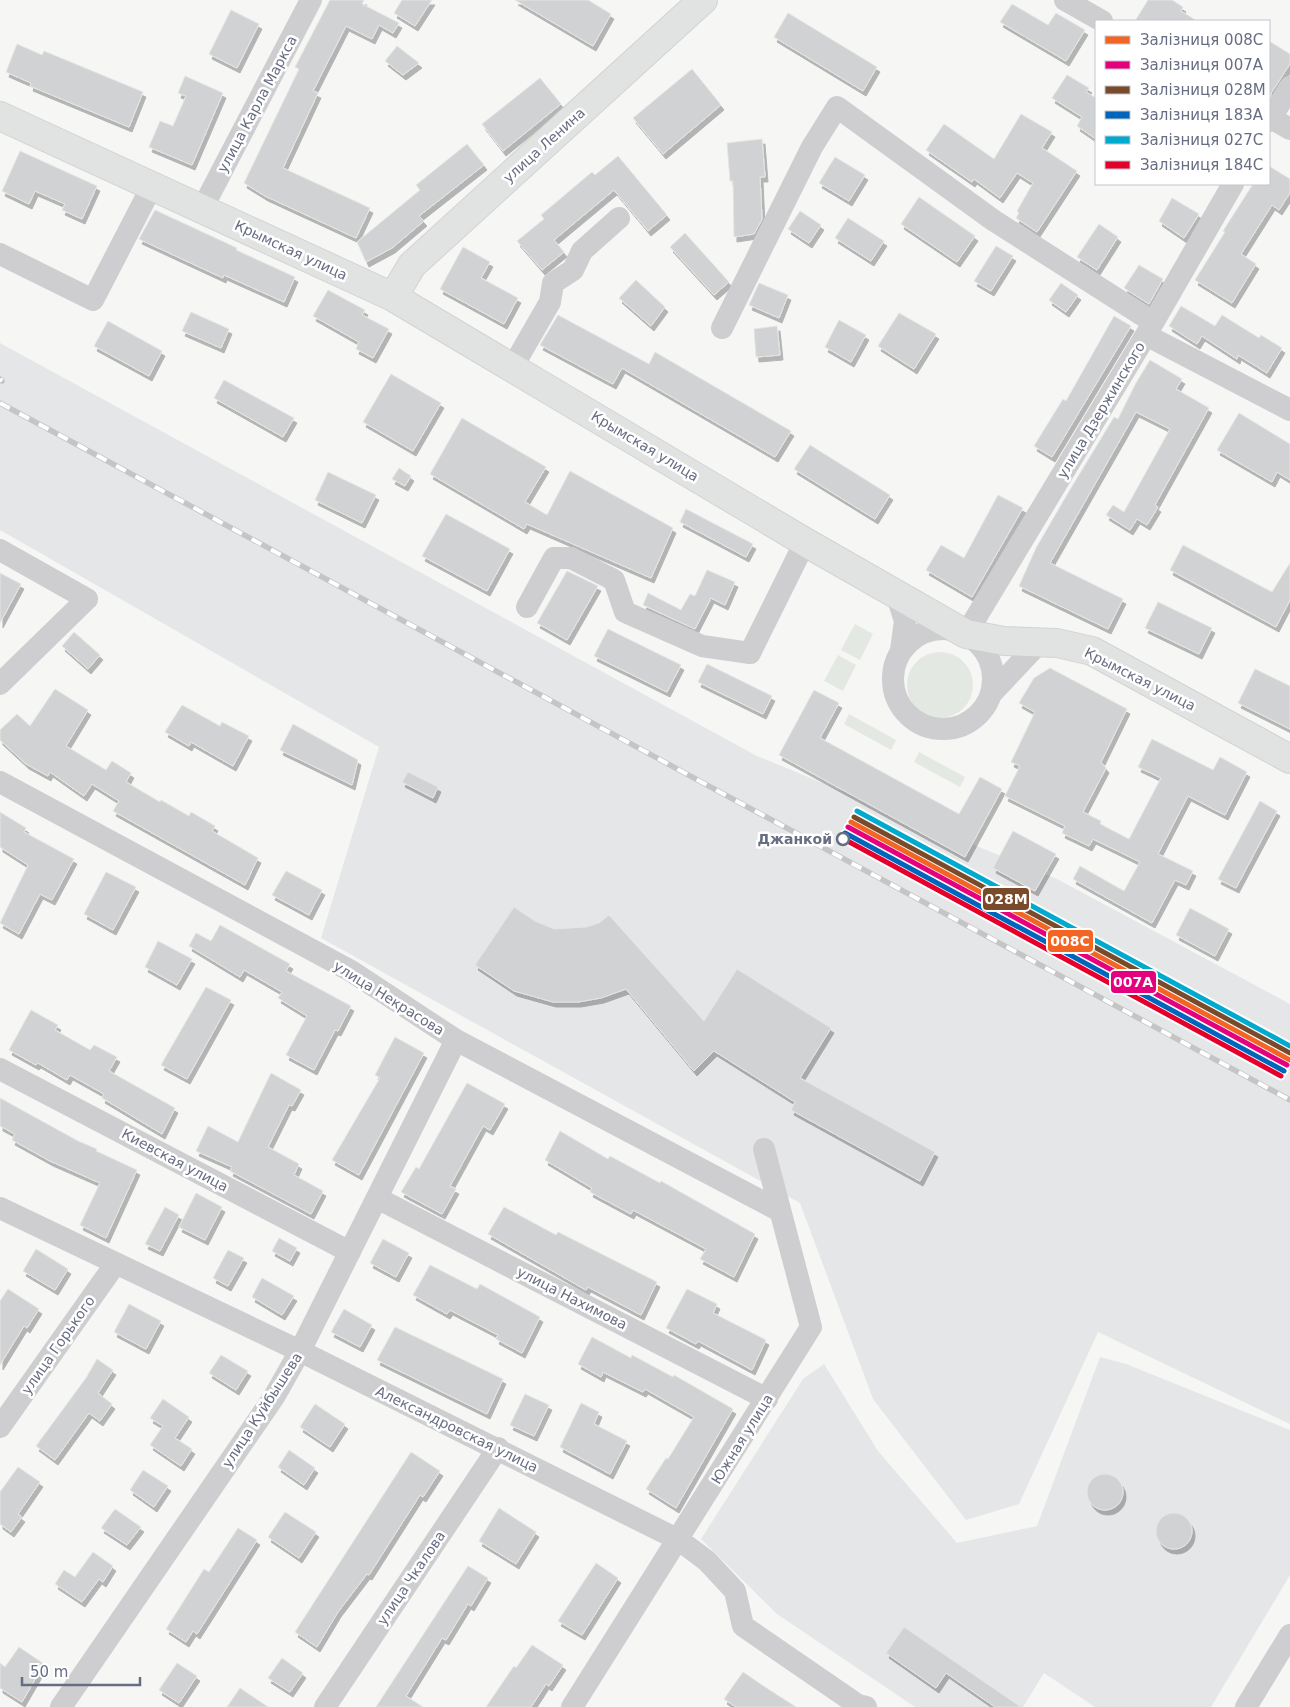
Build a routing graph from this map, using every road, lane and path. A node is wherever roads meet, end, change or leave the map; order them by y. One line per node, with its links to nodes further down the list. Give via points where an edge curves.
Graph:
1 (311, 0): 12 (street, улица Карла Маркса)
2 (703, 0): 15 (main road, улица Ленина, via 412,265)
3 (1065, 0): 4 (street)
4 (1100, 20)
5 (1290, 87): 7 (street)
6 (0, 116): 11 (main road, Крымская улица)
7 (1270, 117)
8 (1270, 119): 9 (street)
9 (1290, 129)
10 (1232, 185): 17 (street, улица Дзержинского)
11 (152, 186): 12 (main road, Крымская улица); 14 (street, via 93,300)
12 (202, 209): 15 (main road, Крымская улица)
13 (619, 218): 18 (street, via 582,251 573,270 553,283 550,302)
14 (0, 254)
15 (393, 297): 18 (main road, Крымская улица)
16 (722, 328): 17 (street, via 812,147 837,107)
17 (1150, 329): 19 (street); 24 (street, улица Дзержинского)
18 (512, 368): 20 (main road, Крымская улица)
19 (1290, 410)
20 (805, 542): 22 (main road, Крымская улица); 23 (street, via 750,654 702,646 625,612 614,580 571,558 554,558)
21 (0, 550): 27 (street, via 87,599)
22 (896, 593): 24 (main road, Крымская улица); 26 (street, via 905,621)
23 (527, 607)
24 (966, 634): 25 (main road, Крымская улица, via 1004,642); 26 (street, via 943,628 931,629 909,640); 28 (street, via 980,645 990,660 993,677)
25 (1040, 642): 28 (street); 29 (main road, Крымская улица, via 1092,651)
26 (901, 650): 28 (street, via 892,673 895,697 905,713 920,724 944,730 968,723 985,706)
27 (0, 684)
28 (990, 694)
29 (1290, 759)
30 (0, 782): 31 (street, улица Некрасова, via 351,971)
31 (456, 1040): 34 (street, улица Куйбышева); 36 (street, улица Некрасова)
32 (0, 1069): 37 (street, Киевская улица)
33 (764, 1149): 36 (street, Южная улица)
34 (377, 1198): 37 (street, улица Куйбышева); 40 (street, улица Нахимова)
35 (0, 1208): 38 (street, Александровская улица)
36 (780, 1211): 40 (street, Южная улица, via 811,1327)
37 (350, 1252): 39 (street, улица Куйбышева)
38 (116, 1263): 39 (street, Александровская улица); 41 (street, улица Горького)
39 (300, 1351): 42 (street, Александровская улица); 45 (street, улица Куйбышева, via 274,1397)
40 (767, 1398): 43 (street, Южная улица)
41 (0, 1427)
42 (498, 1448): 43 (street, Александровская улица); 46 (street, улица Чкалова)
43 (679, 1540): 47 (street, Южная улица); 48 (street, Александровская улица, via 707,1561 735,1592 743,1626 858,1705)
44 (1290, 1635): 49 (street)
45 (61, 1707)
46 (325, 1707)
47 (572, 1707)
48 (866, 1707)
49 (1246, 1707)

